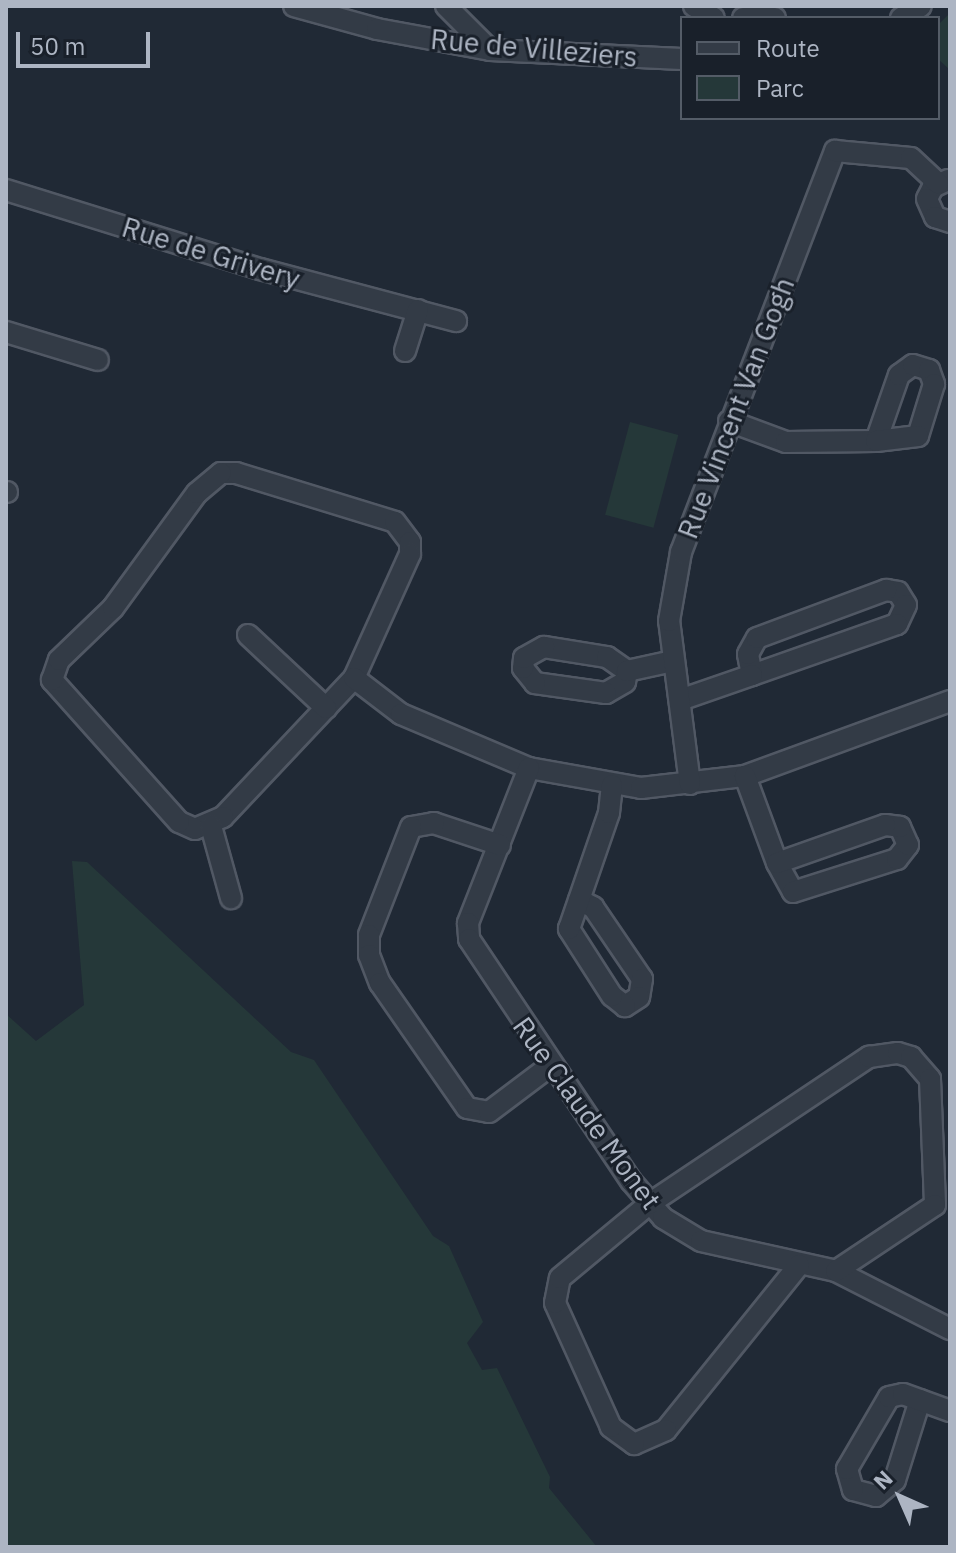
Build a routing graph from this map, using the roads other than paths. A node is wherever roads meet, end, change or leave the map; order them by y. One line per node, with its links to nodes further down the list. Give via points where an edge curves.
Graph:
1 (294, 6): 3 (street, Rue de Villeziers, via 377,29)
2 (446, 6): 3 (street)
3 (490, 50): 4 (street, Rue de Villeziers)
4 (680, 59)
5 (944, 182): 7 (street, Rue Vincent Van Gogh, via 929,193 928,206 935,217); 13 (street, Rue Vincent Van Gogh, via 911,158 835,151)
6 (6, 190): 8 (street, Rue de Grivery, via 260,269)
7 (950, 222)
8 (418, 310): 9 (street, Rue de Grivery); 11 (street)
9 (456, 321)
10 (6, 332): 12 (street)
11 (405, 351)
12 (98, 360)
13 (729, 421): 14 (street, via 786,442); 16 (street, Rue Vincent Van Gogh, via 681,552 669,621)
14 (876, 441)
15 (248, 635): 22 (street)
16 (673, 661): 17 (street); 20 (street, Rue Vincent Van Gogh)
17 (627, 671)
18 (752, 675): 18 (street, via 897,624 906,614 904,599 886,590 757,638 748,654); 20 (street)
19 (354, 678): 22 (street); 23 (street, via 401,714); 27 (street, via 410,554 404,531 395,522 236,473 208,481 113,608 59,660 52,680 179,822 195,829)
20 (680, 700): 25 (street, Rue Vincent Van Gogh)
21 (950, 701): 24 (street)
22 (326, 708): 27 (street)
23 (529, 768): 26 (street); 28 (street, Rue Claude Monet)
24 (745, 776): 25 (street); 29 (street)
25 (690, 784): 26 (street)
26 (612, 785): 31 (street, via 609,813)
27 (211, 826): 30 (street)
28 (500, 845): 32 (street, Rue Claude Monet, via 468,923 469,939); 32 (street, via 434,823 411,827 369,935 369,955 380,983 467,1108 489,1112)
29 (777, 863): 29 (street, via 787,887 800,892 897,859 908,845 900,827 885,825)
30 (231, 898)
31 (579, 900): 31 (street, via 569,929 612,996 625,1006 639,997 642,979 593,907)
32 (550, 1066): 33 (street, Rue Claude Monet)
33 (649, 1204): 34 (street, Rue Claude Monet, via 701,1241); 34 (street, via 570,1267 555,1291 555,1303 611,1427 634,1444 666,1430); 35 (street, via 869,1057 883,1051 911,1057 930,1079 935,1205)
34 (799, 1265): 35 (street, Rue Claude Monet)
35 (836, 1271): 36 (street, Rue Claude Monet)
36 (950, 1329)
37 (920, 1400): 37 (street, via 903,1394 889,1397 880,1407 847,1469 853,1490 876,1496 895,1480); 38 (street)
38 (950, 1411)

